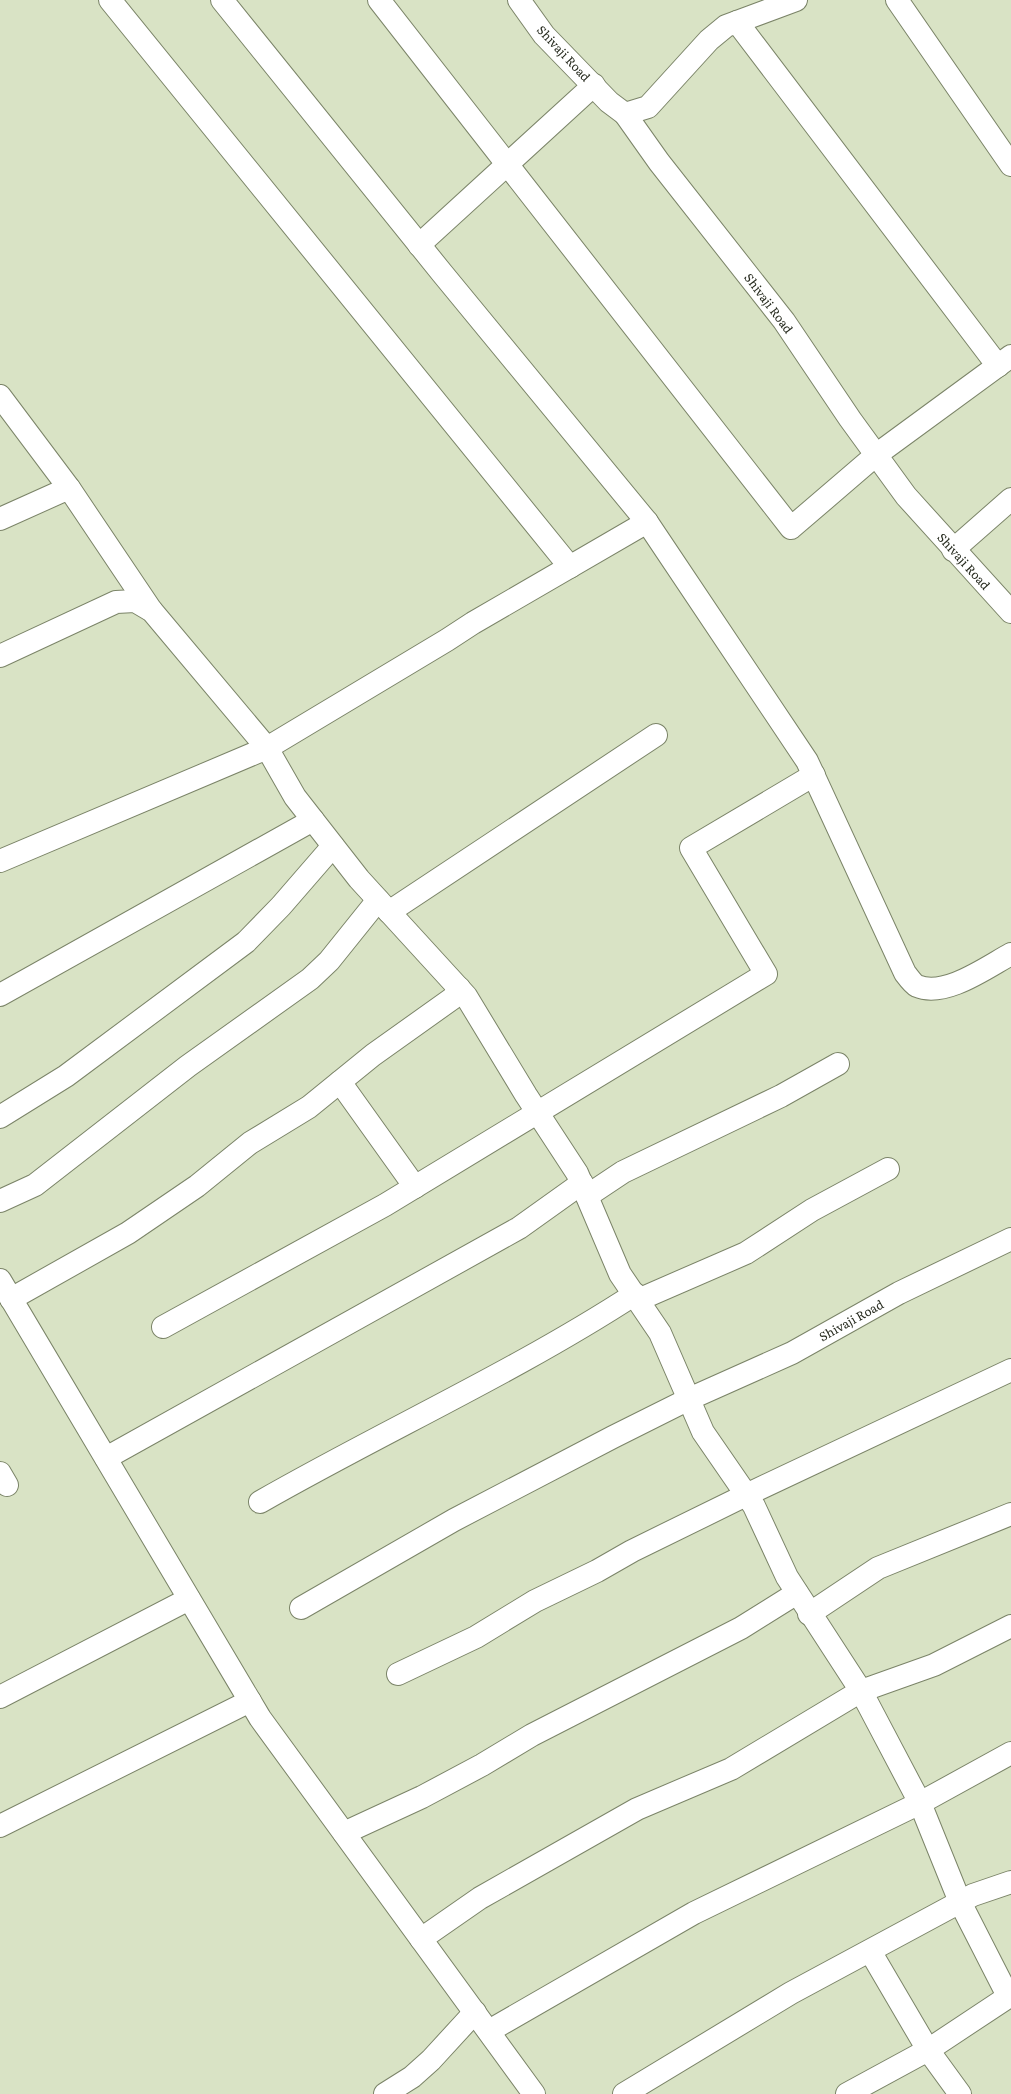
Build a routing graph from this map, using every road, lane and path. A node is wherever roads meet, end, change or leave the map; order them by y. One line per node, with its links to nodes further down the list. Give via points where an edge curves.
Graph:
1 (110, 0): 21 (street)
2 (222, 0): 12 (street)
3 (379, 0): 10 (street)
4 (519, 0): 8 (street, Shivaji Road, via 544,35)
5 (796, 0): 7 (street)
6 (897, 0): 11 (street)
7 (737, 22): 9 (street, via 726,26 709,40 648,107); 13 (street)
8 (594, 84): 9 (street, Shivaji Road); 10 (street)
9 (625, 114): 15 (street, Shivaji Road, via 659,162 784,321)
10 (507, 164): 12 (street); 15 (street, via 791,528)
11 (1011, 165)
12 (419, 245): 19 (street)
13 (1004, 361): 15 (street)
14 (0, 396): 16 (street)
15 (876, 455): 20 (street, Shivaji Road, via 906,496)
16 (69, 488): 18 (street); 22 (street)
17 (1011, 499): 20 (street)
18 (0, 519)
19 (647, 522): 21 (street); 27 (street)
20 (953, 550): 23 (street, Shivaji Road)
21 (570, 567): 26 (street)
22 (152, 611): 24 (street, via 135,601 116,602); 26 (street)
23 (1011, 612)
24 (0, 656)
25 (656, 734): 31 (street)
26 (267, 748): 28 (street, via 295,797); 30 (street)
27 (814, 775): 32 (street, via 895,953 905,973 916,986 931,990 949,986); 37 (street, via 691,848 766,974)
28 (313, 820): 29 (street); 34 (street)
29 (333, 846): 31 (street); 38 (street, via 246,942 66,1076)
30 (0, 862)
31 (384, 906): 33 (street); 42 (street, via 310,979 188,1066 35,1185)
32 (1011, 954)
33 (459, 988): 36 (street, via 453,998); 37 (street)
34 (0, 995)
35 (838, 1064): 41 (street, via 782,1096)
36 (340, 1082): 40 (street); 46 (street, via 309,1107 250,1143 197,1186 128,1233)
37 (538, 1111): 40 (street); 41 (street, via 578,1173)
38 (0, 1117)
39 (888, 1169): 45 (street, via 812,1210 746,1253)
40 (415, 1187): 47 (street)
41 (585, 1190): 45 (street, via 620,1274); 50 (street)
42 (0, 1201)
43 (1011, 1239): 49 (street, Shivaji Road, via 900,1294 792,1353)
44 (0, 1280): 46 (street)
45 (636, 1297): 49 (street, via 660,1333); 52 (street, via 587,1326 395,1427)
46 (11, 1299): 50 (street)
47 (162, 1327)
48 (1011, 1370): 51 (street)
49 (689, 1399): 51 (street, via 703,1432); 56 (street, Shivaji Road, via 454,1520)
50 (106, 1458): 55 (street)
51 (746, 1495): 54 (street, via 754,1506); 59 (street, via 535,1601 476,1637)
52 (260, 1502)
53 (1011, 1514): 57 (street, via 878,1568)
54 (797, 1593): 57 (street); 66 (street, via 741,1628 532,1734 476,1769 422,1798)
55 (189, 1600): 61 (street); 62 (street)
56 (301, 1608)
57 (809, 1614): 60 (street)
58 (1011, 1626): 60 (street, via 934,1665)
59 (398, 1674)
60 (861, 1691): 64 (street); 69 (street, via 731,1768 637,1809 480,1898)
61 (0, 1697)
62 (250, 1701): 65 (street); 66 (street)
63 (1011, 1753): 64 (street)
64 (920, 1803): 68 (street); 73 (street, via 694,1913)
65 (0, 1826)
66 (344, 1833): 69 (street)
67 (1011, 1882): 68 (street)
68 (960, 1902): 70 (street); 71 (street)
69 (421, 1939): 72 (street)
70 (870, 1951): 74 (street); 77 (street, via 791,1994)
71 (1010, 1995): 74 (street)
72 (475, 2012): 73 (street); 75 (street, via 412,2077)
73 (489, 2031): 76 (street)
74 (928, 2050): 78 (street); 79 (street)
75 (385, 2094)
76 (534, 2094)
77 (624, 2094)
78 (847, 2094)
79 (960, 2094)

